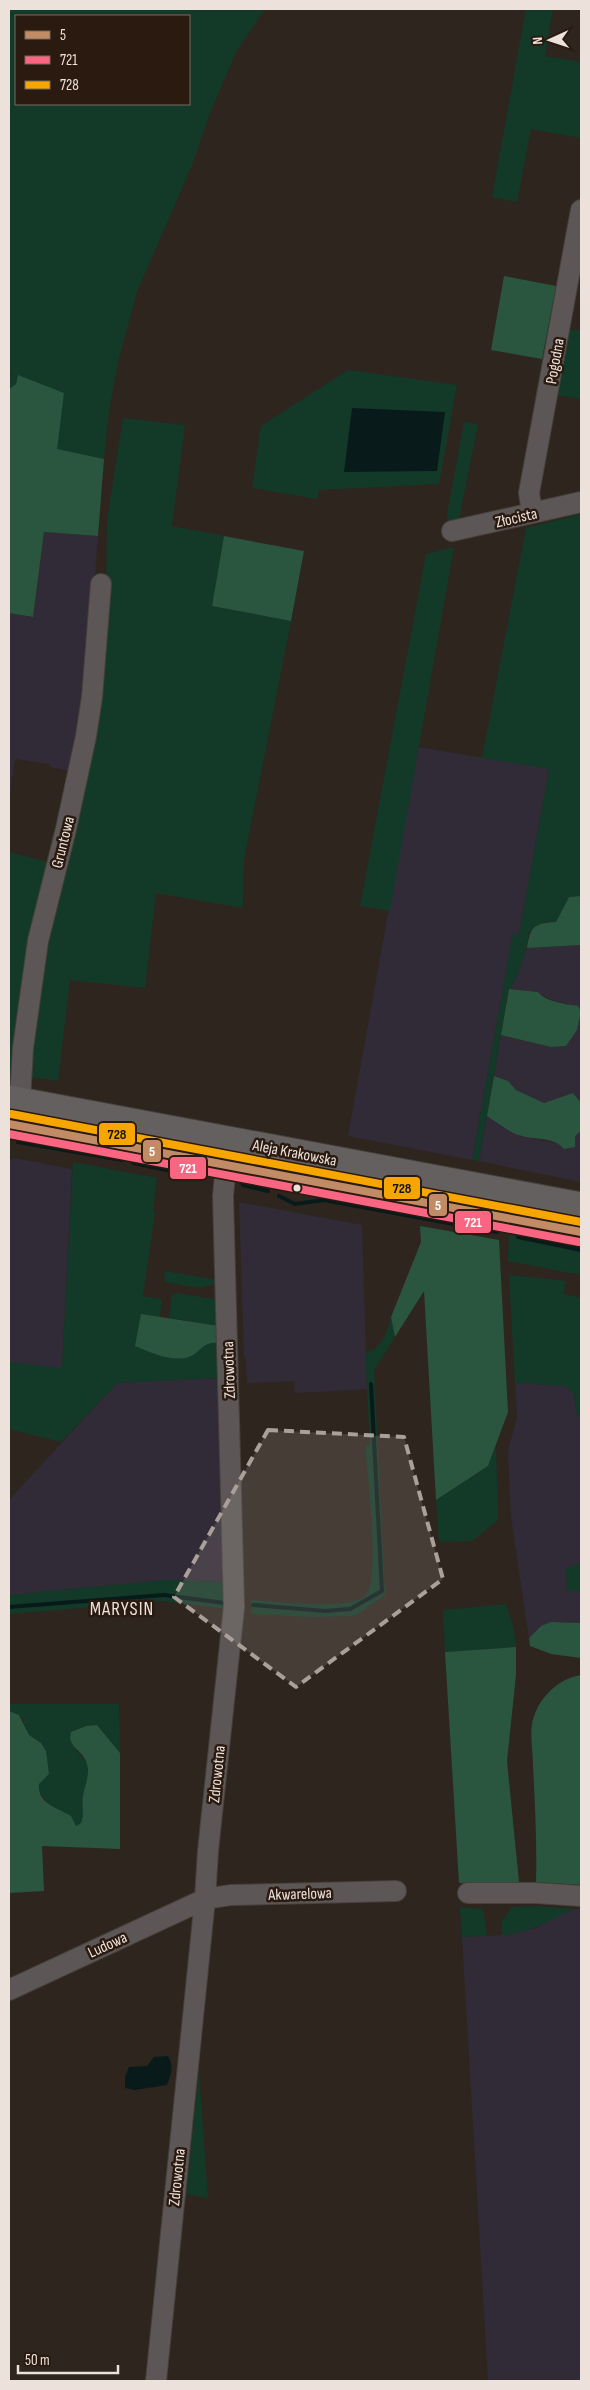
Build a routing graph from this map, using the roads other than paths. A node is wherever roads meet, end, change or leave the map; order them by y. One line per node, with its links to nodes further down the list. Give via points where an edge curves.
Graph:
1 (581, 210): 3 (street, Pogodna, via 529,493)
2 (581, 502): 3 (street, Złocista)
3 (532, 512): 4 (street, Złocista)
4 (452, 531)
5 (102, 584): 6 (street, Gruntowa, via 86,736 38,941)
6 (14, 1099): 9 (main road, Aleja Krakowska)
7 (9, 1124): 8 (main road, Aleja Krakowska)
8 (226, 1166): 10 (main road, Aleja Krakowska); 14 (street, Zdrowotna, via 223,1196 234,1607)
9 (581, 1205)
10 (581, 1232)
11 (396, 1891): 14 (street, Akwarelowa)
12 (468, 1893): 13 (street)
13 (581, 1896)
14 (205, 1899): 15 (street, Ludowa); 16 (street, Zdrowotna)
15 (9, 1990)
16 (156, 2381)

